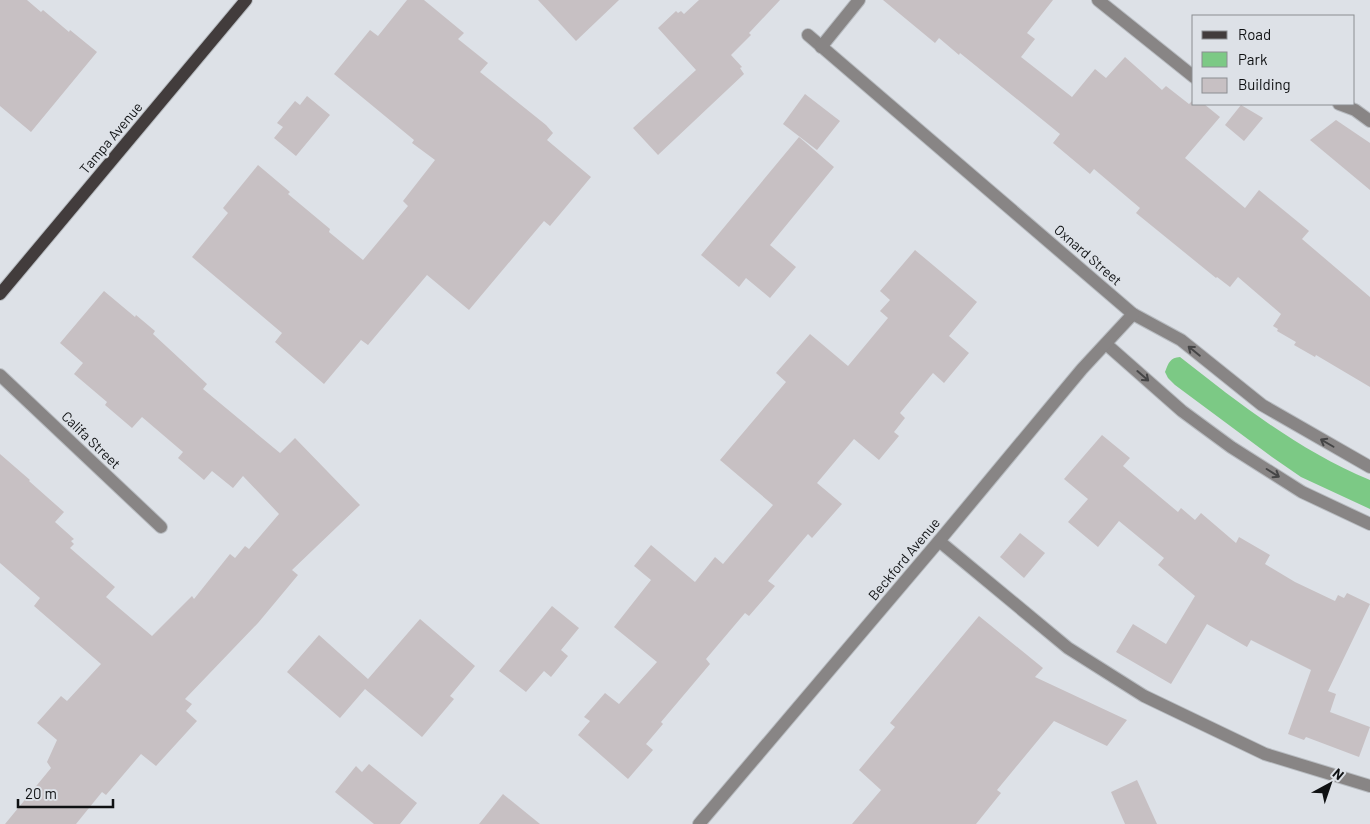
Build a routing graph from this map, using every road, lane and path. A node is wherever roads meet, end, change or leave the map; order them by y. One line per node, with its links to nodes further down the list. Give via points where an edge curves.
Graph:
1 (246, 0): 9 (main road, Tampa Avenue)
2 (859, 0): 5 (street)
3 (1098, 0): 6 (street)
4 (808, 35): 5 (street, Oxnard Street)
5 (821, 47): 10 (street, Oxnard Street)
6 (1192, 75)
7 (1342, 105): 8 (street, via 1355,110)
8 (1370, 122)
9 (0, 294)
10 (1133, 314): 11 (street, Beckford Avenue); 13 (street, Oxnard Street, one-way to 10, via 1262,405 1181,340)
11 (1106, 344): 14 (street, one-way to 14, via 1182,411 1231,447 1302,492); 16 (street, Beckford Avenue)
12 (0, 375): 15 (street, Califa Street)
13 (1370, 467)
14 (1370, 524)
15 (161, 526)
16 (939, 541): 17 (street, via 1068,648 1144,696 1265,754); 18 (street, Beckford Avenue)
17 (1370, 786)
18 (699, 824)

